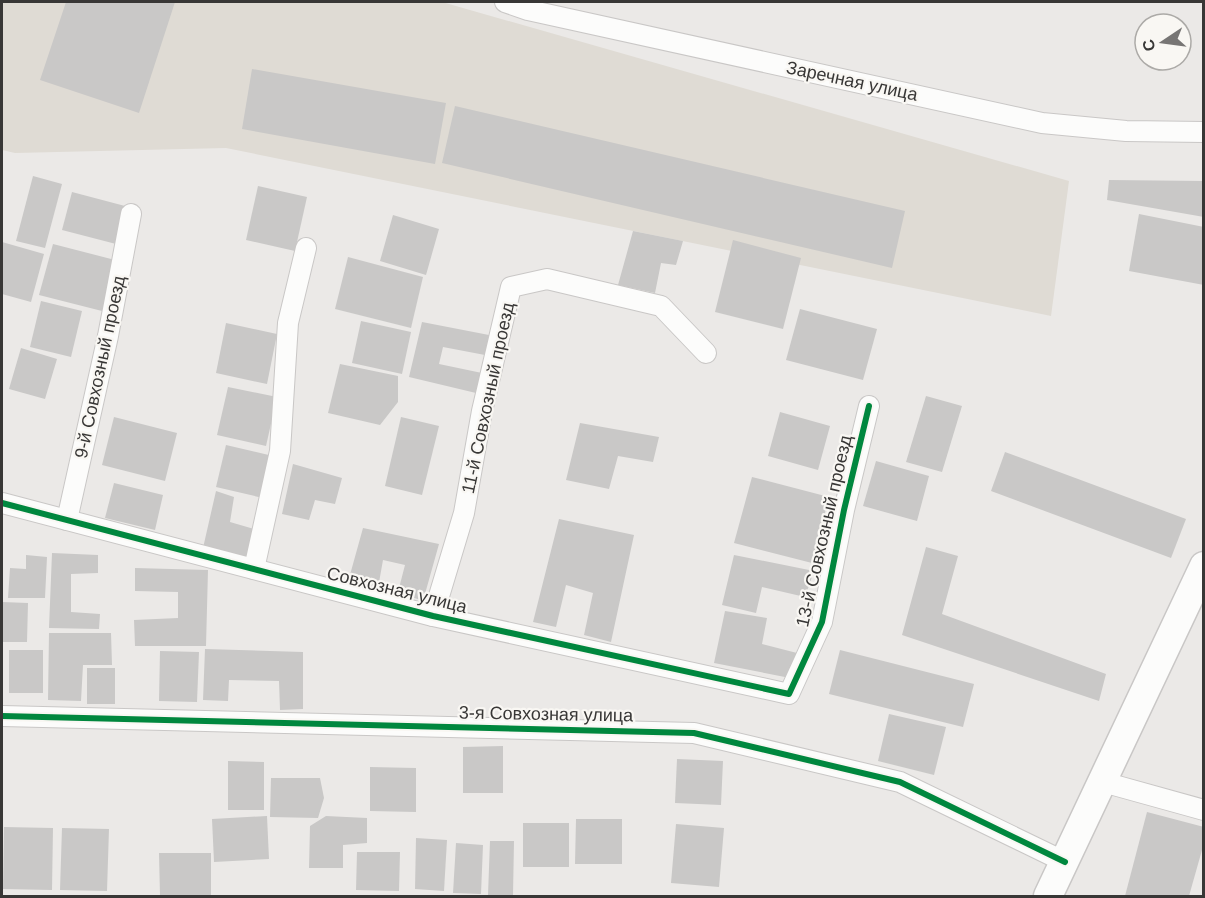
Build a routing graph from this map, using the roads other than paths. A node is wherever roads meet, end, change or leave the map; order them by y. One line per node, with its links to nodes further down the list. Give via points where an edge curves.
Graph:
1 (505, 2): 2 (street, Заречная улица, via 1042,123 1126,131)
2 (1203, 132)
3 (131, 214): 8 (street, 9-й Совхозный проезд)
4 (306, 248): 10 (street, via 288,323 280,452)
5 (706, 353): 11 (street, 11-й Совхозный проезд, via 661,306 547,279 511,287 482,411 464,513)
6 (869, 406): 12 (street, 13-й Совхозный проезд, via 822,622)
7 (2, 503): 8 (street, Совхозная улица)
8 (67, 520): 10 (street, Совхозная улица)
9 (1203, 566): 14 (main road)
10 (254, 569): 11 (street, Совхозная улица)
11 (433, 616): 12 (street, Совхозная улица)
12 (789, 694)
13 (2, 716): 16 (street, 3-я Совхозная улица, via 694,733 900,782)
14 (1103, 782): 15 (street); 16 (main road)
15 (1203, 810)
16 (1065, 862): 17 (main road)
17 (1048, 897)

